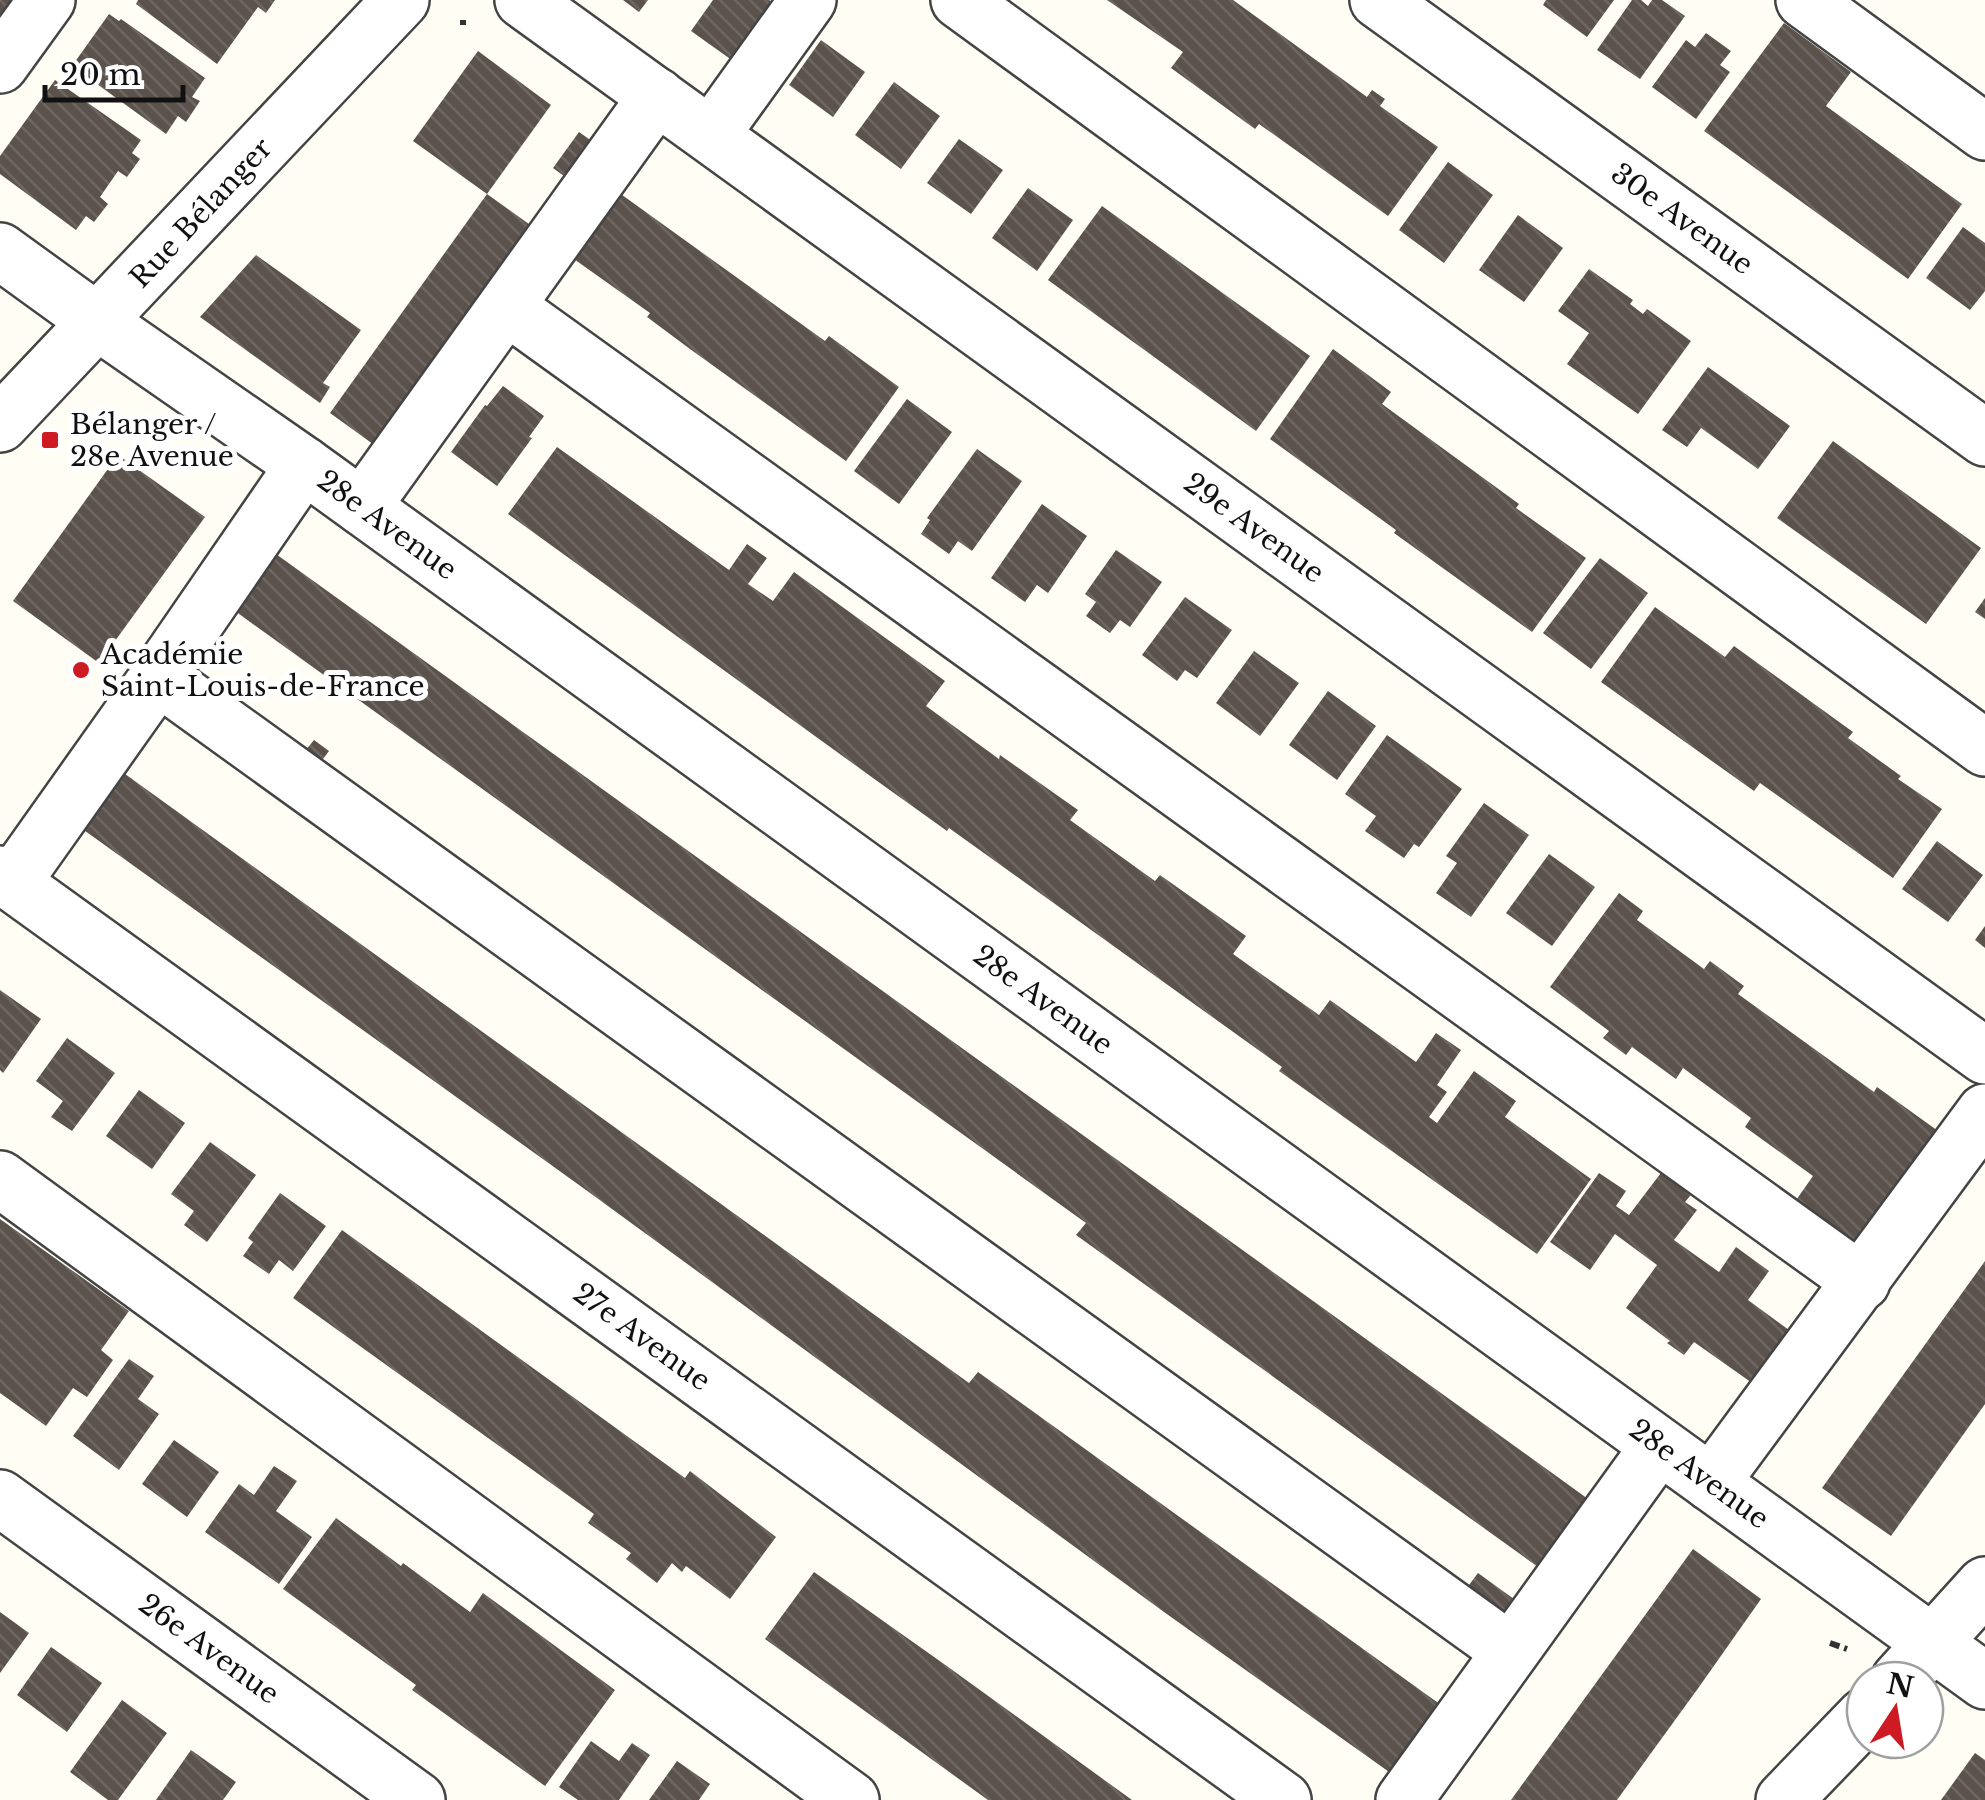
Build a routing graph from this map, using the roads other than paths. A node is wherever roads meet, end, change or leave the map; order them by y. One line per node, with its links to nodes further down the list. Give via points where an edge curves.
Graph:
1 (47, 0): 8 (street)
2 (401, 0): 14 (street, Rue Bélanger)
3 (523, 0): 9 (street, 29e Avenue)
4 (808, 0): 11 (street)
5 (959, 0): 20 (street)
6 (1378, 0): 16 (street, 30e Avenue)
7 (1804, 0): 10 (street)
8 (0, 64)
9 (657, 96): 11 (street, 29e Avenue); 13 (street)
10 (1985, 132)
11 (712, 135): 22 (street, 29e Avenue)
12 (0, 251): 14 (street, 28e Avenue)
13 (507, 306): 18 (street); 25 (street)
14 (98, 322): 15 (street, Rue Bélanger); 17 (street, 28e Avenue)
15 (0, 424)
16 (1985, 438)
17 (304, 465): 18 (street, 28e Avenue); 19 (street)
18 (362, 507): 26 (street, 28e Avenue)
19 (158, 677): 21 (street); 30 (street)
20 (1985, 748)
21 (6, 878): 38 (street, 27e Avenue)
22 (1985, 1056)
23 (1985, 1112): 25 (street)
24 (0, 1180): 37 (street)
25 (1862, 1282): 27 (street)
26 (1659, 1446): 27 (street, 28e Avenue); 30 (street)
27 (1711, 1483): 31 (street, 28e Avenue)
28 (0, 1498): 36 (street, 26e Avenue)
29 (1985, 1585): 32 (street)
30 (1510, 1652): 39 (street)
31 (1914, 1660)
32 (1918, 1660)
33 (1945, 1670): 34 (street, 28e Avenue)
34 (1985, 1681)
35 (1845, 1737): 40 (street)
36 (417, 1800)
37 (851, 1800)
38 (1284, 1800)
39 (1404, 1800)
40 (1784, 1800)

